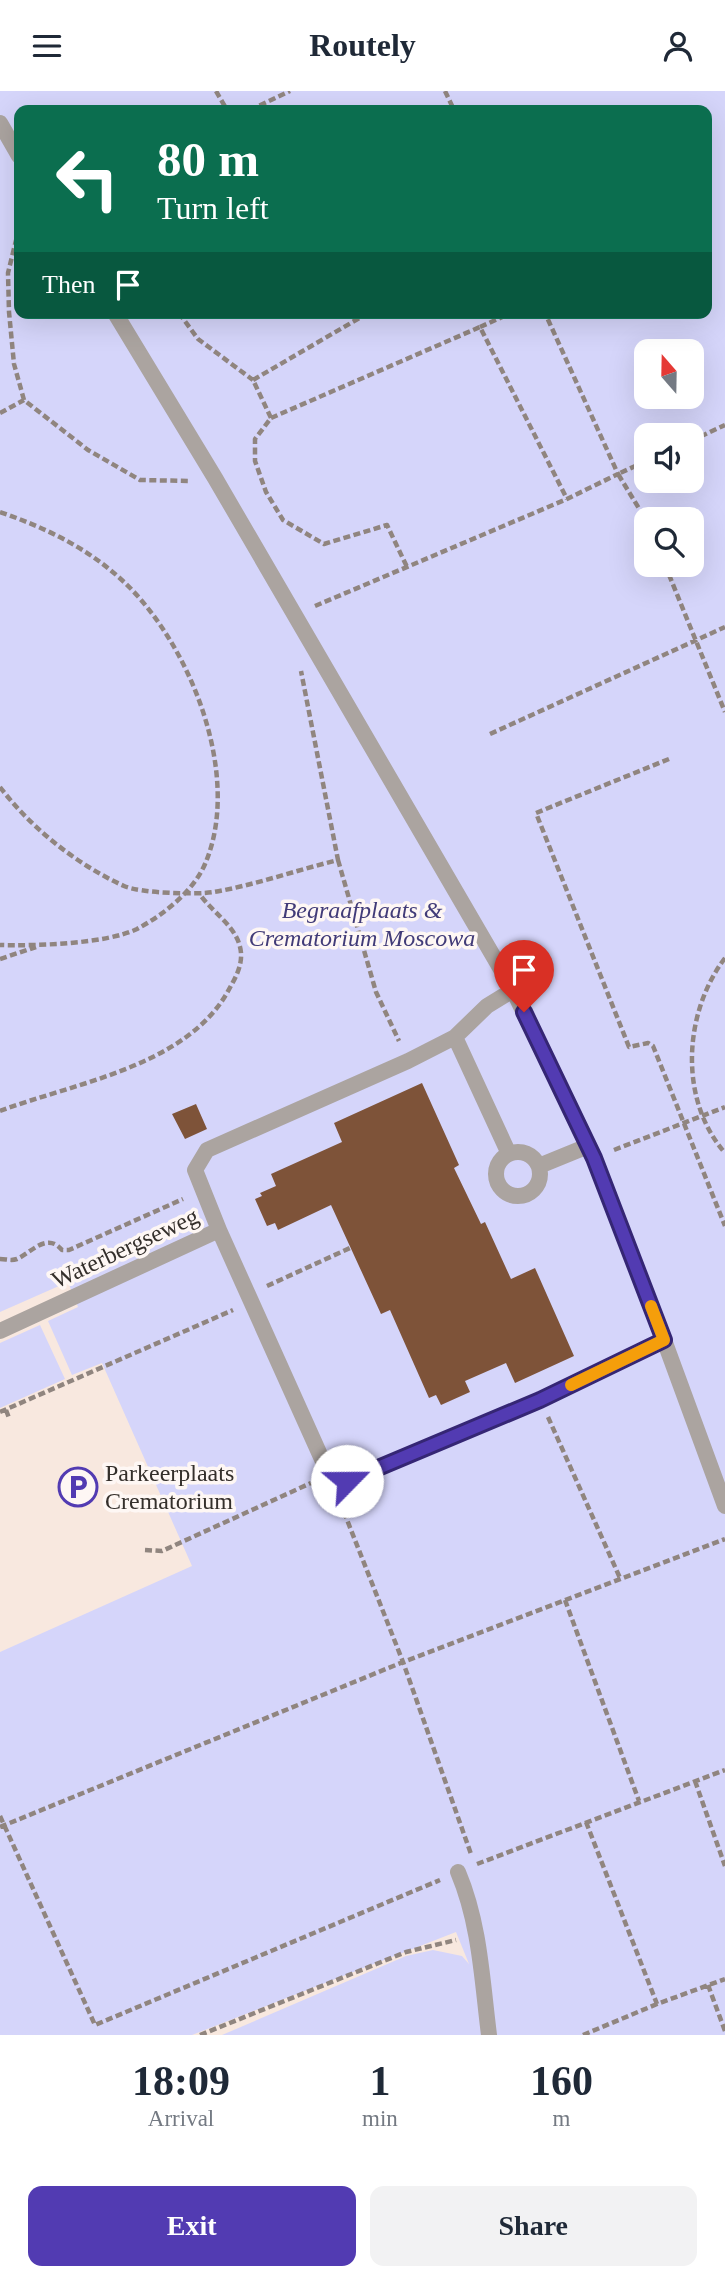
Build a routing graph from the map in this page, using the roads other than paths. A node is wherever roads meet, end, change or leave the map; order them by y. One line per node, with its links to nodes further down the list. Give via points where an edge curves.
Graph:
1 (0, 123): 2 (lane)
2 (14, 147)
3 (119, 319): 4 (lane)
4 (513, 990): 5 (lane, via 487,1006); 6 (lane)
5 (455, 1037): 7 (lane); 9 (lane, Waterbergseweg, via 207,1150 195,1170)
6 (591, 1152): 8 (lane); 11 (lane)
7 (509, 1154): 8 (lane, via 524,1152); 8 (lane, via 499,1163 496,1178 511,1195 533,1192 540,1180)
8 (539, 1166)
9 (219, 1230): 10 (lane, Waterbergseweg); 11 (lane, via 330,1477 347,1481 540,1400)
10 (0, 1331)
11 (664, 1340): 12 (lane)
12 (725, 1506)
13 (458, 1872): 14 (lane, via 477,1935)
14 (489, 2035)

